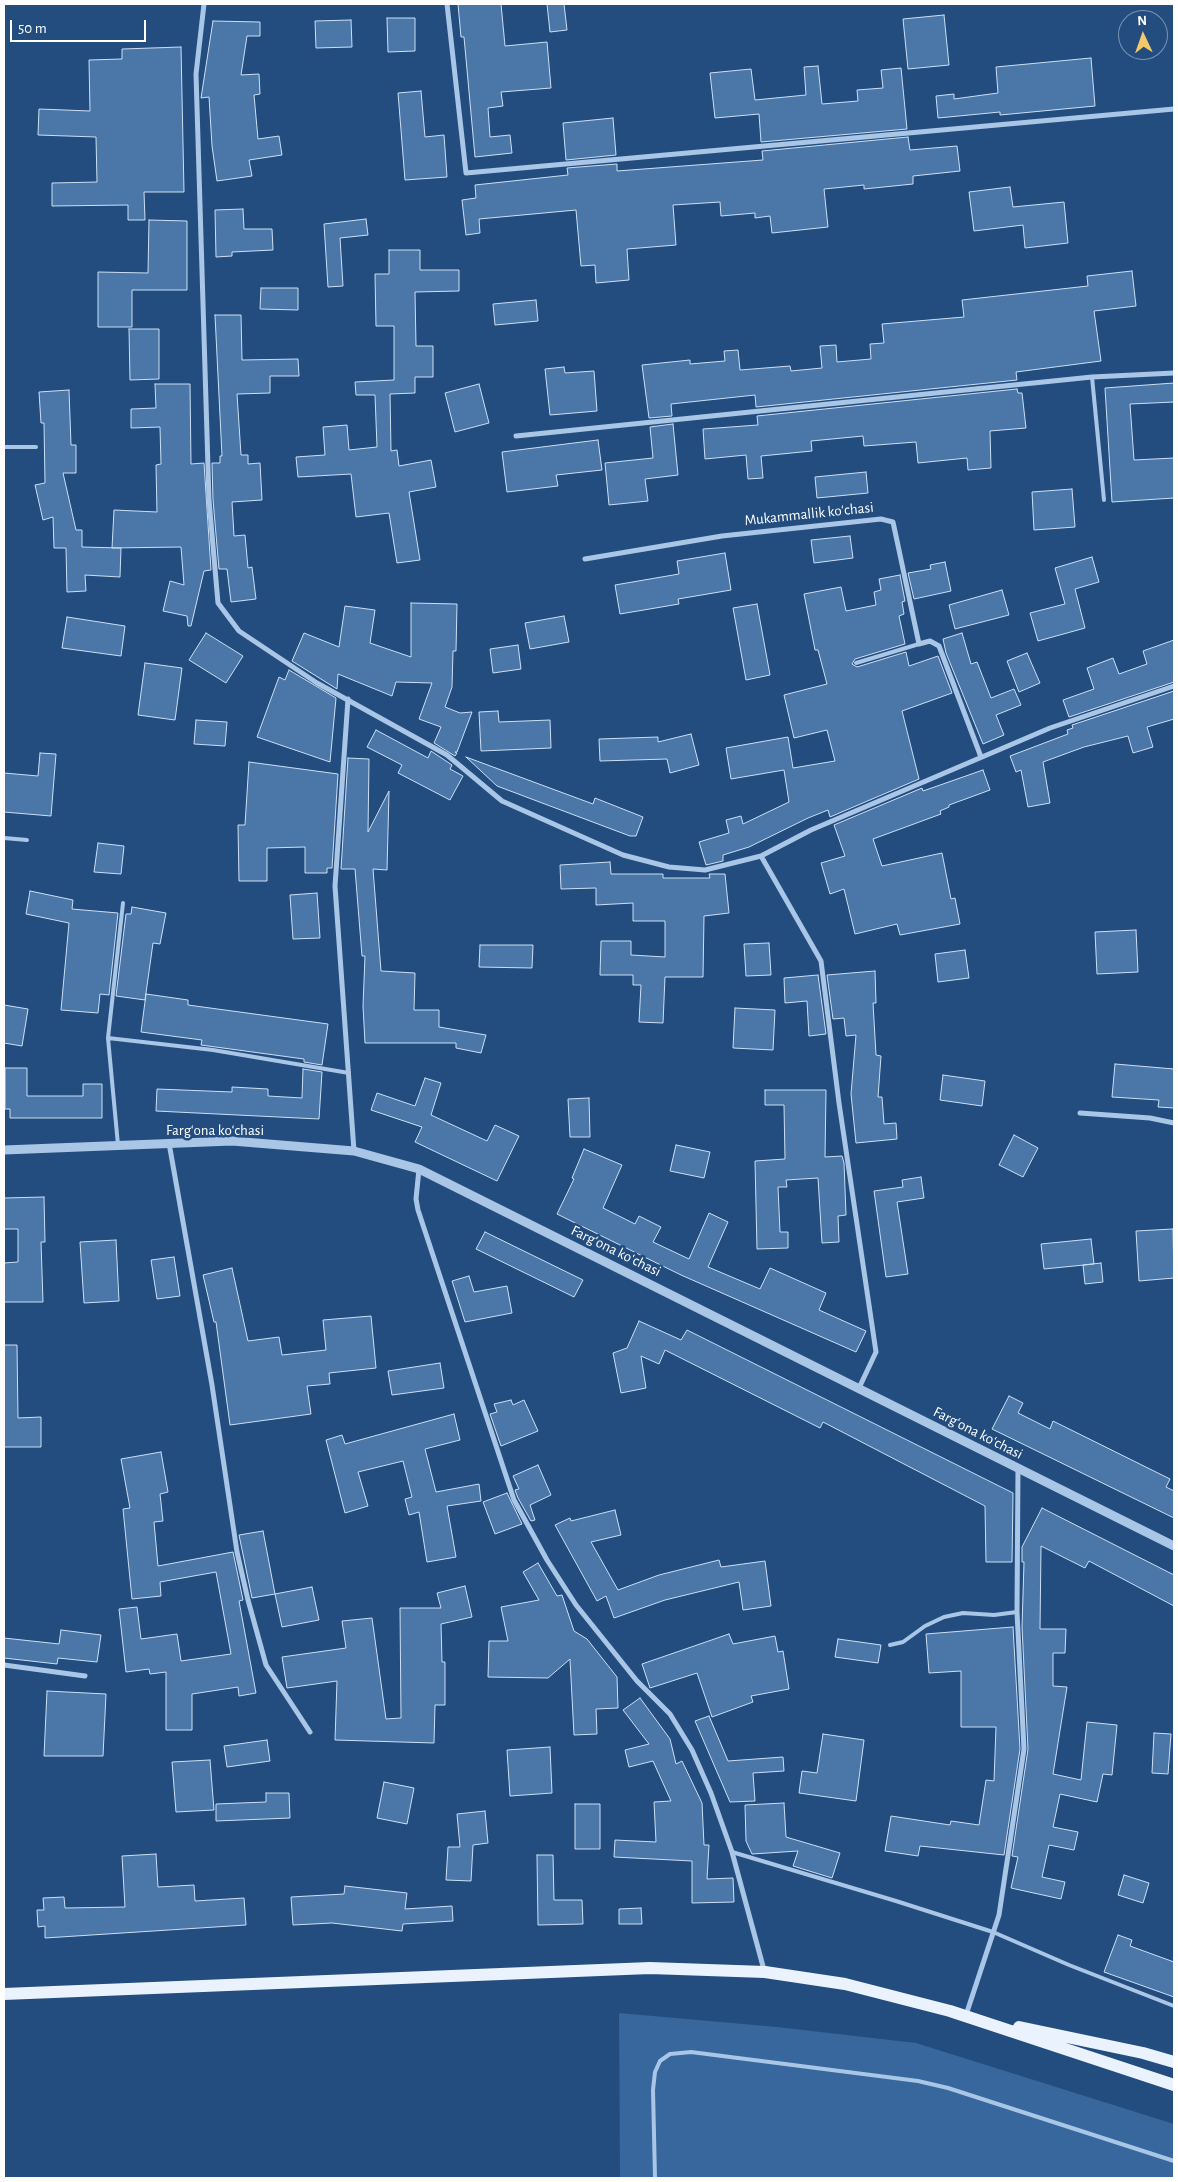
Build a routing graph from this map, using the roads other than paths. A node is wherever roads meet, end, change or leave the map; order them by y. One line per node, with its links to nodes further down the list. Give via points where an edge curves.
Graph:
1 (204, 4): 14 (street, via 196,74 209,500 218,603 239,631)
2 (447, 4): 3 (street, via 466,173)
3 (1174, 110)
4 (1174, 373): 5 (street)
5 (1092, 377): 6 (street); 9 (lane)
6 (516, 436)
7 (4, 446): 8 (lane)
8 (36, 447)
9 (1104, 500)
10 (585, 559): 11 (street, Mukammallik koʻchasi, via 722,536 881,519 893,522)
11 (919, 644): 12 (lane); 15 (street, via 930,641 939,646)
12 (856, 663)
13 (1174, 686): 15 (street, via 1050,728)
14 (348, 699): 18 (street, via 447,755 502,801 623,855 670,868 705,870); 21 (street, via 335,886)
15 (980, 757): 18 (street, via 811,830)
16 (4, 838): 17 (lane)
17 (27, 840)
18 (761, 856): 29 (street, via 821,961 876,1352)
19 (123, 903): 20 (lane)
20 (108, 1038): 21 (lane, via 213,1050); 25 (lane)
21 (349, 1073): 27 (street)
22 (1080, 1113): 23 (street)
23 (1174, 1123)
24 (169, 1143): 25 (street, Fargʻona koʻchasi); 27 (street, Fargʻona koʻchasi, via 232,1141); 36 (street, via 212,1385 237,1552 266,1665)
25 (118, 1145): 26 (street, Fargʻona koʻchasi)
26 (4, 1150)
27 (354, 1151): 28 (street, Fargʻona koʻchasi)
28 (419, 1169): 29 (street, Fargʻona koʻchasi); 37 (street, via 418,1210 514,1500 576,1605 638,1682 670,1714 692,1750 711,1792)
29 (860, 1388): 30 (street, Fargʻona koʻchasi)
30 (1018, 1468): 31 (street, Fargʻona koʻchasi); 32 (street)
31 (1174, 1546)
32 (1017, 1612): 33 (lane, via 994,1615 963,1613 944,1617 903,1642); 38 (street, via 1024,1748 1001,1906)
33 (890, 1645)
34 (4, 1665): 35 (street)
35 (85, 1676)
36 (310, 1732)
37 (732, 1852): 38 (lane); 39 (street)
38 (993, 1932): 41 (lane); 42 (street)
39 (765, 1972): 40 (main road, via 650,1968); 42 (main road, via 845,1984)
40 (4, 1994)
41 (1174, 2006)
42 (966, 2016): 43 (main road); 44 (main road)
43 (1174, 2062)
44 (1174, 2085)
45 (1174, 2161): 46 (lane, via 918,2081 690,2052 670,2054 660,2061 655,2072)
46 (655, 2178)

